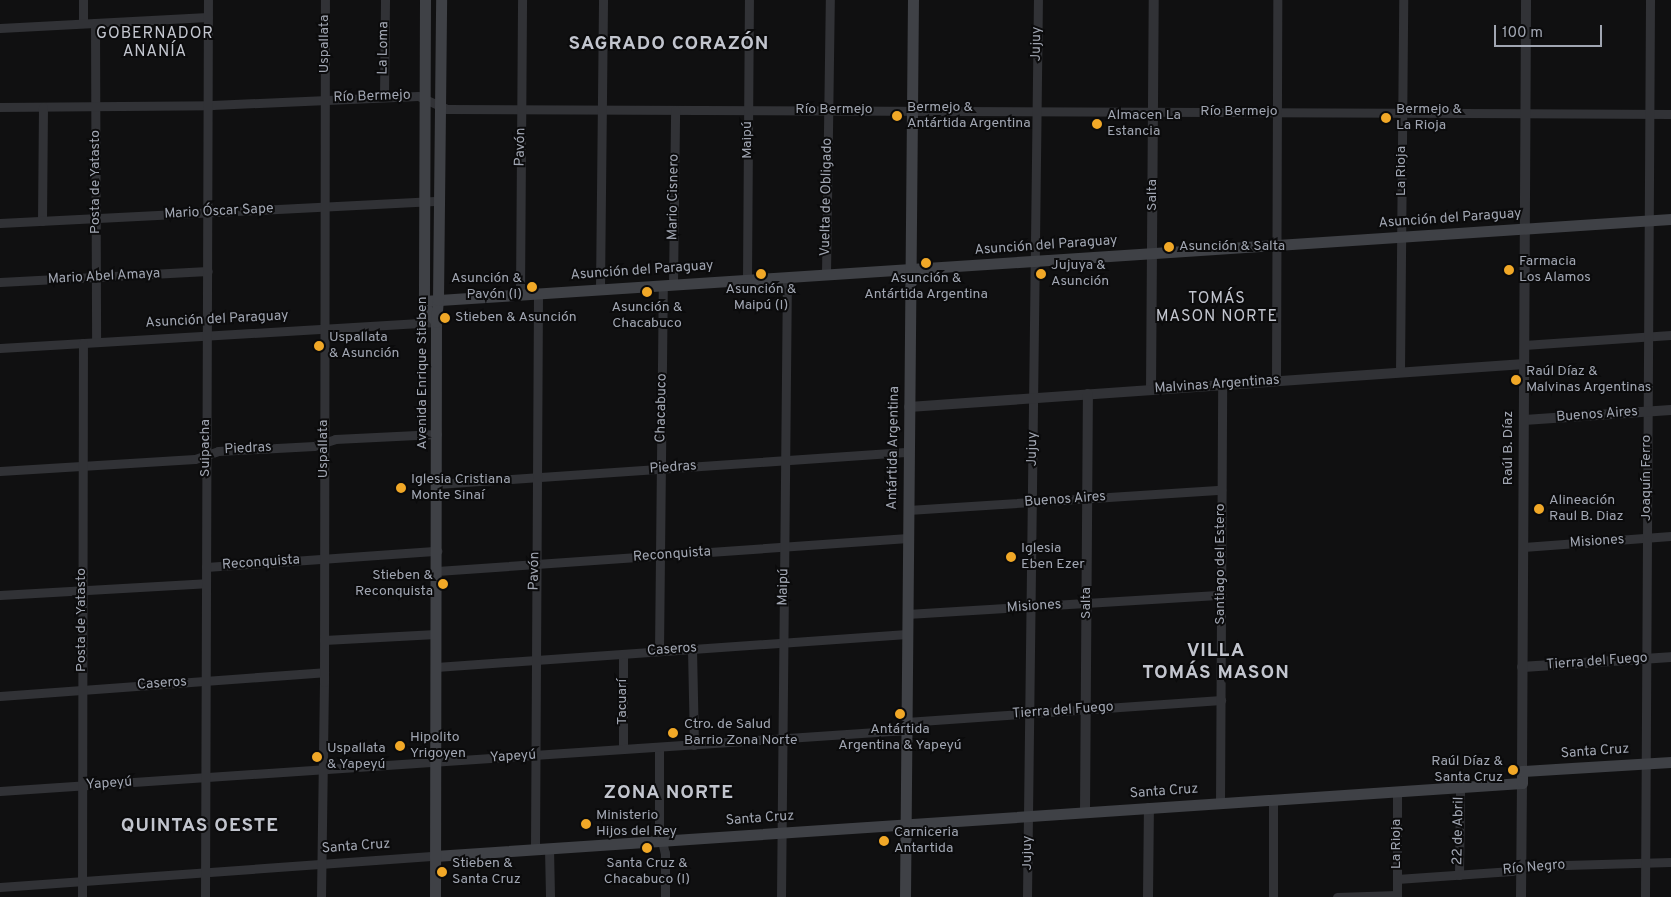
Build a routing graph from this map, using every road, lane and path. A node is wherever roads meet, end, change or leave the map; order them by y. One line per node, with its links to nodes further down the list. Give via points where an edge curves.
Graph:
1 (84, 0): 19 (street)
2 (208, 0): 18 (street, Suipacha)
3 (325, 0): 23 (street, Uspallata)
4 (385, 0): 22 (street, La Loma)
5 (425, 0): 24 (main road, Avenida Enrique Stieben)
6 (441, 0): 29 (main road, Avenida Enrique Stieben)
7 (522, 0): 30 (street, Pavón)
8 (603, 0): 31 (street)
9 (749, 0): 33 (street, Maipú)
10 (830, 0): 34 (street, Vuelta de Obligado)
11 (913, 0): 35 (main road, Antártida Argentina)
12 (1038, 0): 36 (street, Jujuy)
13 (1154, 0): 37 (street, Salta)
14 (1277, 0): 38 (street)
15 (1402, 0): 39 (street, La Rioja)
16 (1526, 0): 40 (street, Raúl B. Díaz)
17 (1650, 0): 41 (street, Joaquín Ferro)
18 (208, 17): 20 (street); 25 (street, Suipacha)
19 (83, 23): 20 (street); 21 (street)
20 (95, 23): 26 (street, Posta de Yatasto)
21 (0, 28)
22 (384, 96): 23 (street, Río Bermejo); 24 (street, Río Bermejo)
23 (325, 98): 25 (street, Río Bermejo); 45 (street, Uspallata)
24 (424, 98): 29 (street, Río Bermejo); 44 (main road, Avenida Enrique Stieben)
25 (208, 105): 26 (street, Río Bermejo); 46 (street, Suipacha)
26 (96, 106): 28 (street, Río Bermejo); 47 (street, Posta de Yatasto)
27 (0, 107): 28 (street, Río Bermejo)
28 (43, 107): 49 (street)
29 (440, 107): 30 (street, Río Bermejo); 43 (main road, Avenida Enrique Stieben)
30 (521, 109): 31 (street, Río Bermejo); 67 (street, Pavón)
31 (602, 109): 32 (street, Río Bermejo); 65 (street)
32 (675, 110): 33 (street, Río Bermejo); 64 (street, Mario Cisnero)
33 (748, 110): 34 (street, Río Bermejo); 62 (street, Maipú)
34 (829, 110): 35 (street, Río Bermejo); 59 (street, Vuelta de Obligado)
35 (912, 111): 36 (street, Río Bermejo); 57 (main road, Antártida Argentina)
36 (1037, 111): 37 (street, Río Bermejo); 56 (street, Jujuy)
37 (1153, 112): 38 (street, Río Bermejo); 55 (street, Salta)
38 (1277, 112): 39 (street, Río Bermejo); 54 (street)
39 (1402, 113): 40 (street, Río Bermejo); 53 (street, La Rioja)
40 (1526, 113): 41 (street, Río Bermejo); 52 (street, Raúl B. Díaz)
41 (1649, 114): 42 (street, Río Bermejo); 50 (street, Joaquín Ferro)
42 (1671, 114)
43 (439, 201): 44 (street, Mario Óscar Sape); 69 (main road, Avenida Enrique Stieben)
44 (424, 202): 45 (street, Mario Óscar Sape); 68 (main road, Avenida Enrique Stieben)
45 (325, 207): 46 (street, Mario Óscar Sape); 71 (street, Uspallata)
46 (208, 213): 47 (street, Mario Óscar Sape); 58 (street, Suipacha)
47 (96, 218): 49 (street, Mario Óscar Sape); 60 (street, Posta de Yatasto)
48 (1671, 219): 50 (main road, Asunción del Paraguay)
49 (42, 221): 51 (street, Mario Óscar Sape)
50 (1648, 221): 52 (main road, Asunción del Paraguay); 74 (street, Joaquín Ferro)
51 (0, 223)
52 (1525, 229): 53 (main road, Asunción del Paraguay); 77 (street, Raúl B. Díaz)
53 (1401, 237): 54 (main road, Asunción del Paraguay); 80 (street, La Rioja)
54 (1276, 245): 55 (main road, Asunción del Paraguay); 81 (street)
55 (1152, 254): 56 (main road, Asunción del Paraguay); 83 (street, Salta)
56 (1035, 262): 57 (main road, Asunción del Paraguay); 85 (street, Jujuy)
57 (911, 269): 59 (main road, Asunción del Paraguay); 86 (main road, Antártida Argentina)
58 (208, 271): 60 (street, Mario Abel Amaya); 72 (street, Suipacha)
59 (826, 274): 61 (main road, Asunción del Paraguay)
60 (96, 277): 63 (street, Mario Abel Amaya); 75 (street, Posta de Yatasto)
61 (787, 277): 62 (main road, Asunción del Paraguay); 94 (street, Maipú)
62 (747, 279): 64 (main road, Asunción del Paraguay)
63 (0, 282)
64 (668, 284): 65 (main road, Asunción del Paraguay); 96 (street, Chacabuco)
65 (600, 289): 66 (main road, Asunción del Paraguay)
66 (538, 293): 67 (main road, Asunción del Paraguay); 98 (street, Pavón)
67 (520, 294): 69 (main road, Asunción del Paraguay)
68 (424, 300): 69 (main road, Asunción del Paraguay); 70 (main road)
69 (438, 300): 70 (main road, Avenida Enrique Stieben)
70 (436, 322): 71 (street, Asunción del Paraguay); 90 (main road, Avenida Enrique Stieben)
71 (324, 328): 72 (street, Asunción del Paraguay); 91 (street, Uspallata)
72 (207, 336): 75 (street, Asunción del Paraguay); 93 (street, Suipacha)
73 (1671, 336): 74 (street)
74 (1648, 337): 77 (street); 88 (street, Joaquín Ferro)
75 (96, 342): 76 (street, Asunción del Paraguay)
76 (83, 343): 78 (street, Asunción del Paraguay); 95 (street, Posta de Yatasto)
77 (1524, 345): 79 (street, Raúl B. Díaz)
78 (0, 348)
79 (1524, 364): 80 (street, Malvinas Argentinas); 89 (street, Raúl B. Díaz)
80 (1400, 372): 81 (street, Malvinas Argentinas)
81 (1276, 381): 82 (street, Malvinas Argentinas)
82 (1222, 385): 83 (street, Malvinas Argentinas); 100 (street, Santiago del Estero)
83 (1152, 390): 84 (street, Malvinas Argentinas)
84 (1088, 394): 85 (street, Malvinas Argentinas); 101 (street, Salta)
85 (1034, 398): 86 (street, Malvinas Argentinas); 102 (street, Jujuy)
86 (909, 407): 92 (main road, Antártida Argentina)
87 (1671, 410): 88 (street, Buenos Aires)
88 (1648, 411): 89 (street, Buenos Aires); 106 (street, Joaquín Ferro)
89 (1524, 420): 108 (street, Raúl B. Díaz)
90 (437, 434): 91 (street, Piedras); 99 (main road, Avenida Enrique Stieben)
91 (324, 442): 93 (street, Piedras, via 314,446 218,451); 111 (street, Uspallata)
92 (909, 452): 94 (street, Piedras); 103 (main road, Antártida Argentina)
93 (206, 455): 95 (street, Piedras, via 198,459); 113 (street, Suipacha)
94 (785, 460): 96 (street, Piedras); 107 (street, Maipú)
95 (83, 466): 97 (street, Piedras); 116 (street, Posta de Yatasto)
96 (661, 469): 98 (street, Piedras); 110 (street, Chacabuco)
97 (0, 470)
98 (536, 477): 99 (street, Piedras); 112 (street, Pavón)
99 (437, 484): 109 (main road, Avenida Enrique Stieben)
100 (1221, 490): 101 (street, Buenos Aires); 118 (street, Santiago del Estero)
101 (1087, 499): 102 (street, Buenos Aires); 119 (street, Salta)
102 (1033, 502): 103 (street, Buenos Aires); 120 (street, Jujuy)
103 (908, 510): 105 (main road, Antártida Argentina)
104 (1671, 536): 106 (street, Misiones)
105 (908, 538): 107 (street, Reconquista); 121 (main road, Antártida Argentina)
106 (1647, 538): 108 (street, Misiones); 130 (street, Joaquín Ferro)
107 (784, 547): 110 (street, Reconquista); 125 (street, Maipú)
108 (1523, 547): 133 (street, Raúl B. Díaz)
109 (437, 551): 111 (street, Reconquista); 114 (main road, Avenida Enrique Stieben)
110 (660, 555): 112 (street, Reconquista); 127 (street, Chacabuco)
111 (324, 559): 113 (street, Reconquista); 124 (street, Uspallata)
112 (536, 564): 114 (street, Reconquista); 131 (street, Pavón)
113 (206, 567): 115 (street, Suipacha)
114 (437, 571): 122 (main road, Avenida Enrique Stieben)
115 (206, 582): 116 (street, Reconquista); 135 (street, Suipacha)
116 (82, 590): 117 (street, Reconquista); 136 (street, Posta de Yatasto)
117 (0, 595)
118 (1221, 595): 119 (street, Misiones); 138 (street, Santiago del Estero)
119 (1086, 603): 120 (street, Misiones); 139 (street, Salta)
120 (1032, 607): 121 (street, Misiones); 140 (street, Jujuy)
121 (907, 614): 123 (main road, Antártida Argentina)
122 (436, 634): 124 (street); 132 (main road, Avenida Enrique Stieben)
123 (907, 634): 125 (street, Caseros); 141 (main road, Antártida Argentina)
124 (324, 640): 134 (street, Uspallata)
125 (784, 642): 126 (street, Caseros); 142 (street, Maipú)
126 (692, 649): 127 (street, Caseros); 143 (street)
127 (659, 651): 128 (street, Caseros)
128 (623, 654): 131 (street, Caseros); 145 (street, Tacuarí)
129 (1671, 657): 130 (street, Tierra del Fuego)
130 (1646, 659): 133 (street, Tierra del Fuego); 149 (street, Joaquín Ferro)
131 (534, 660): 132 (street, Caseros); 146 (street, Pavón)
132 (436, 667): 147 (main road, Avenida Enrique Stieben)
133 (1522, 667): 152 (street, Raúl B. Díaz)
134 (324, 672): 135 (street, Caseros); 150 (street, Uspallata)
135 (206, 681): 136 (street, Caseros); 151 (street, Suipacha)
136 (82, 690): 137 (street, Caseros); 153 (street, Posta de Yatasto)
137 (0, 696)
138 (1220, 700): 139 (street, Tierra del Fuego); 158 (street, Santiago del Estero)
139 (1086, 710): 140 (street, Tierra del Fuego); 160 (street, Salta)
140 (1031, 713): 141 (street, Tierra del Fuego); 161 (street, Jujuy)
141 (906, 726): 142 (street, Yapeyú); 162 (main road, Antártida Argentina)
142 (783, 738): 143 (street, Yapeyú); 163 (street, Maipú)
143 (694, 745): 144 (street, Yapeyú)
144 (659, 747): 145 (street, Yapeyú); 164 (street, via 659,828)
145 (623, 749): 146 (street, Yapeyú)
146 (534, 755): 147 (street, Yapeyú); 166 (street, Pavón)
147 (436, 762): 150 (street, Yapeyú); 167 (main road, Avenida Enrique Stieben)
148 (1671, 762): 149 (main road, Santa Cruz)
149 (1646, 763): 152 (main road, Santa Cruz); 168 (street, Joaquín Ferro)
150 (322, 769): 151 (street, Yapeyú); 170 (street, Uspallata)
151 (205, 777): 153 (street, Yapeyú); 172 (street, Suipacha)
152 (1522, 777): 154 (main road, Santa Cruz); 171 (street, Raúl B. Díaz)
153 (82, 785): 155 (street, Yapeyú); 175 (street, Posta de Yatasto)
154 (1460, 787): 156 (main road, Santa Cruz); 173 (street, 22 de Abril)
155 (0, 791)
156 (1397, 791): 157 (main road, Santa Cruz); 174 (street, La Rioja)
157 (1273, 800): 158 (main road, Santa Cruz); 188 (street)
158 (1220, 803): 159 (main road, Santa Cruz)
159 (1149, 808): 160 (main road, Santa Cruz); 187 (street)
160 (1085, 812): 161 (main road, Santa Cruz)
161 (1029, 816): 162 (main road, Santa Cruz); 186 (street, Jujuy)
162 (905, 824): 163 (main road, Santa Cruz); 185 (main road, Antártida Argentina)
163 (782, 833): 164 (main road, Santa Cruz); 184 (street, Maipú)
164 (662, 841): 165 (main road, Santa Cruz); 183 (street)
165 (549, 848): 166 (main road, Santa Cruz); 182 (street)
166 (534, 849): 167 (main road, Santa Cruz)
167 (435, 856): 170 (street, Santa Cruz); 181 (main road, Avenida Enrique Stieben)
168 (1645, 862): 169 (street, Río Negro); 171 (street, Río Negro); 191 (street, Joaquín Ferro)
169 (1671, 862)
170 (321, 864): 172 (street, Santa Cruz); 180 (street, Uspallata)
171 (1521, 868): 173 (street, Río Negro); 190 (street, Raúl B. Díaz)
172 (205, 872): 175 (street, Santa Cruz); 179 (street, Suipacha)
173 (1459, 875): 174 (street, Río Negro)
174 (1397, 879): 177 (street, La Rioja)
175 (82, 881): 176 (street, Santa Cruz); 178 (street, Posta de Yatasto)
176 (0, 887)
177 (1397, 896): 189 (street)
178 (82, 897)
179 (205, 897)
180 (320, 897)
181 (435, 897)
182 (550, 897)
183 (665, 897)
184 (781, 897)
185 (904, 897)
186 (1028, 897)
187 (1148, 897)
188 (1273, 897)
189 (1337, 897)
190 (1521, 897)
191 (1645, 897)

